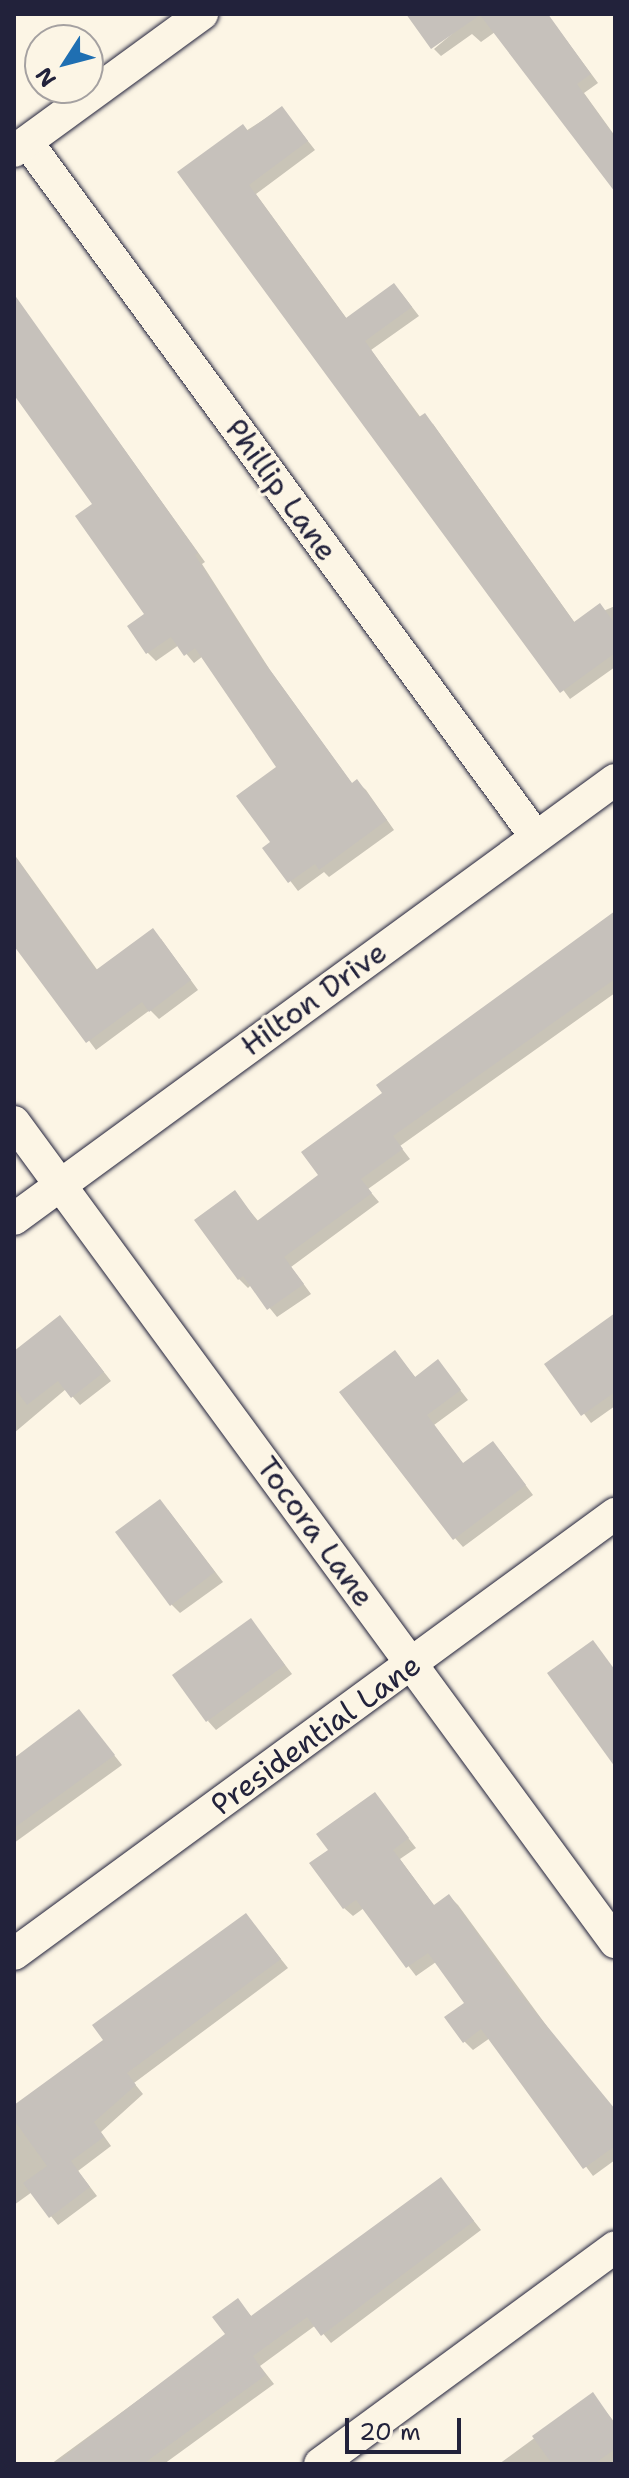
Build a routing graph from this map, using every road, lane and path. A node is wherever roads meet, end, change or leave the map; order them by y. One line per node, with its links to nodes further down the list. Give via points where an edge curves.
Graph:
1 (202, 14): 2 (street)
2 (20, 147): 4 (street, Phillip Lane)
3 (615, 780): 4 (street, Hilton Drive)
4 (536, 837): 6 (street, Hilton Drive)
5 (14, 1122): 6 (street, Tocora Lane)
6 (60, 1186): 7 (street, Hilton Drive); 9 (street, Tocora Lane)
7 (14, 1219)
8 (615, 1514): 9 (street, Presidential Lane)
9 (412, 1666): 10 (street, Tocora Lane); 11 (street, Presidential Lane)
10 (615, 1942)
11 (14, 1954)
12 (615, 2247): 13 (street)
13 (320, 2464)

